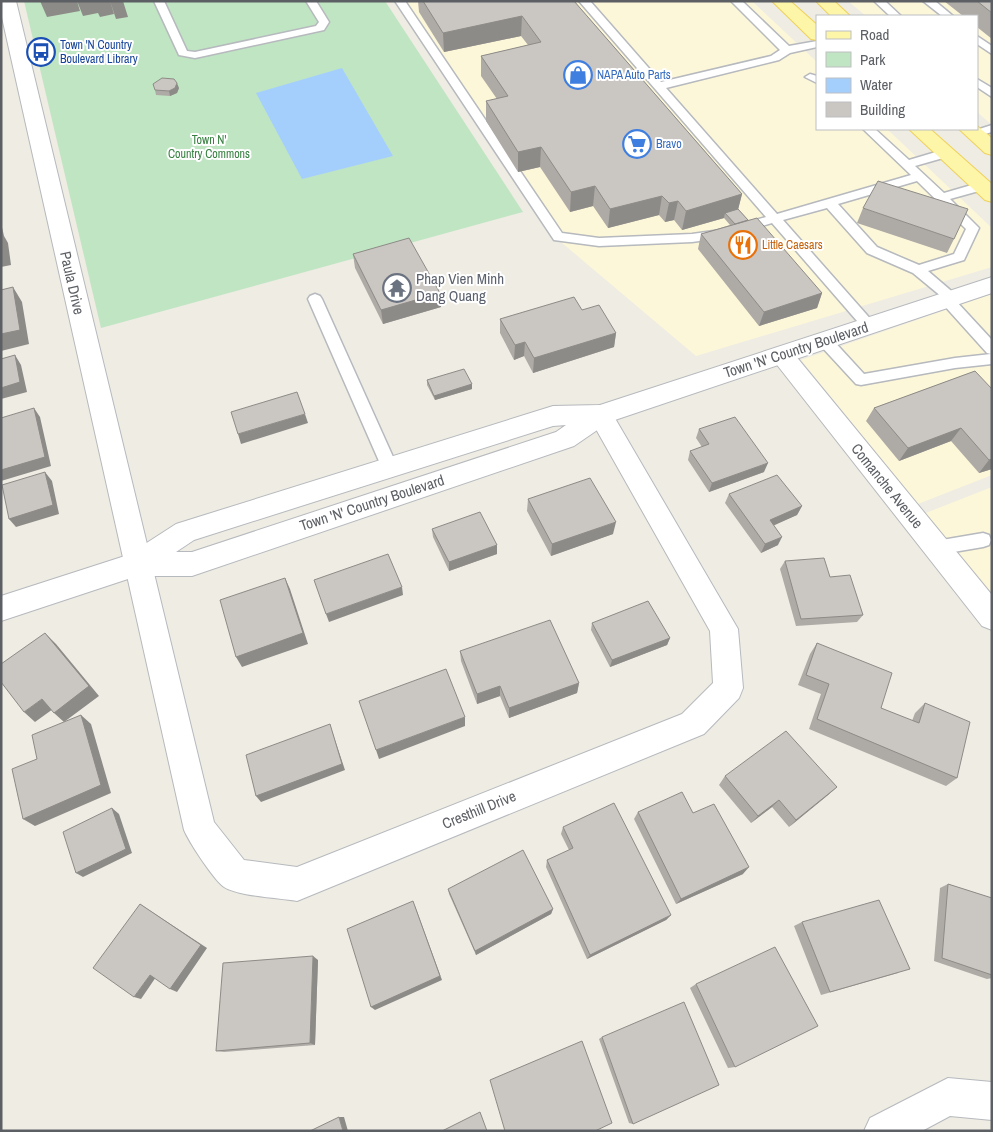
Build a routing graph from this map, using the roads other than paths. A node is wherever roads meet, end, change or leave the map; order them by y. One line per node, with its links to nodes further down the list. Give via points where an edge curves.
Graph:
1 (7, 1): 49 (street, Paula Drive)
2 (148, 1): 12 (lane)
3 (311, 1): 12 (lane, via 324,22 320,28 195,55 183,54)
4 (400, 1): 35 (lane, via 558,237 599,242 692,238 721,234)
5 (584, 1): 23 (lane)
6 (736, 1): 20 (lane)
7 (780, 1): 17 (main road)
8 (800, 1): 13 (main road)
9 (824, 1): 14 (main road)
10 (879, 1): 15 (lane)
11 (928, 1): 16 (lane)
12 (160, 3)
13 (817, 15)
14 (840, 15)
15 (895, 15)
16 (947, 15)
17 (816, 33)
18 (978, 40): 21 (lane)
19 (816, 44): 20 (lane)
20 (787, 50): 23 (lane, via 775,58)
21 (992, 51)
22 (978, 83): 24 (lane)
23 (658, 86): 35 (lane)
24 (992, 94)
25 (870, 130): 30 (lane)
26 (921, 130): 29 (main road)
27 (978, 130): 28 (main road)
28 (992, 149)
29 (946, 154): 30 (lane); 32 (main road)
30 (907, 165): 31 (lane)
31 (919, 176): 33 (lane); 34 (lane)
32 (987, 191): 33 (lane)
33 (941, 198): 36 (lane, via 973,228 959,257)
34 (830, 202): 35 (lane); 36 (lane, via 872,250)
35 (774, 218): 40 (lane)
36 (918, 270): 39 (lane)
37 (992, 284): 39 (street, Town 'N' Country Boulevard)
38 (315, 299): 46 (lane)
39 (949, 299): 40 (street, Town 'N' Country Boulevard); 42 (lane)
40 (869, 326): 41 (street, Town 'N' Country Boulevard)
41 (825, 341): 43 (street, Town 'N' Country Boulevard); 44 (lane, via 860,380)
42 (992, 349)
43 (782, 356): 45 (street, Town 'N' Country Boulevard); 48 (street, Comanche Avenue)
44 (992, 359)
45 (600, 414): 46 (street, Town 'N' Country Boulevard, via 552,416); 49 (street, Town 'N' Country Boulevard, via 565,439 192,564); 49 (street, Cresthill Drive, via 724,629 728,688 693,724 297,884 235,874 200,830)
46 (390, 468): 49 (street, Town 'N' Country Boulevard, via 185,532)
47 (989, 541): 48 (lane)
48 (936, 548): 51 (street, Comanche Avenue)
49 (137, 564): 50 (street, Town 'N' Country Boulevard)
50 (1, 610)
51 (992, 617)
52 (992, 1101): 53 (street, via 948,1097)
53 (884, 1131)

